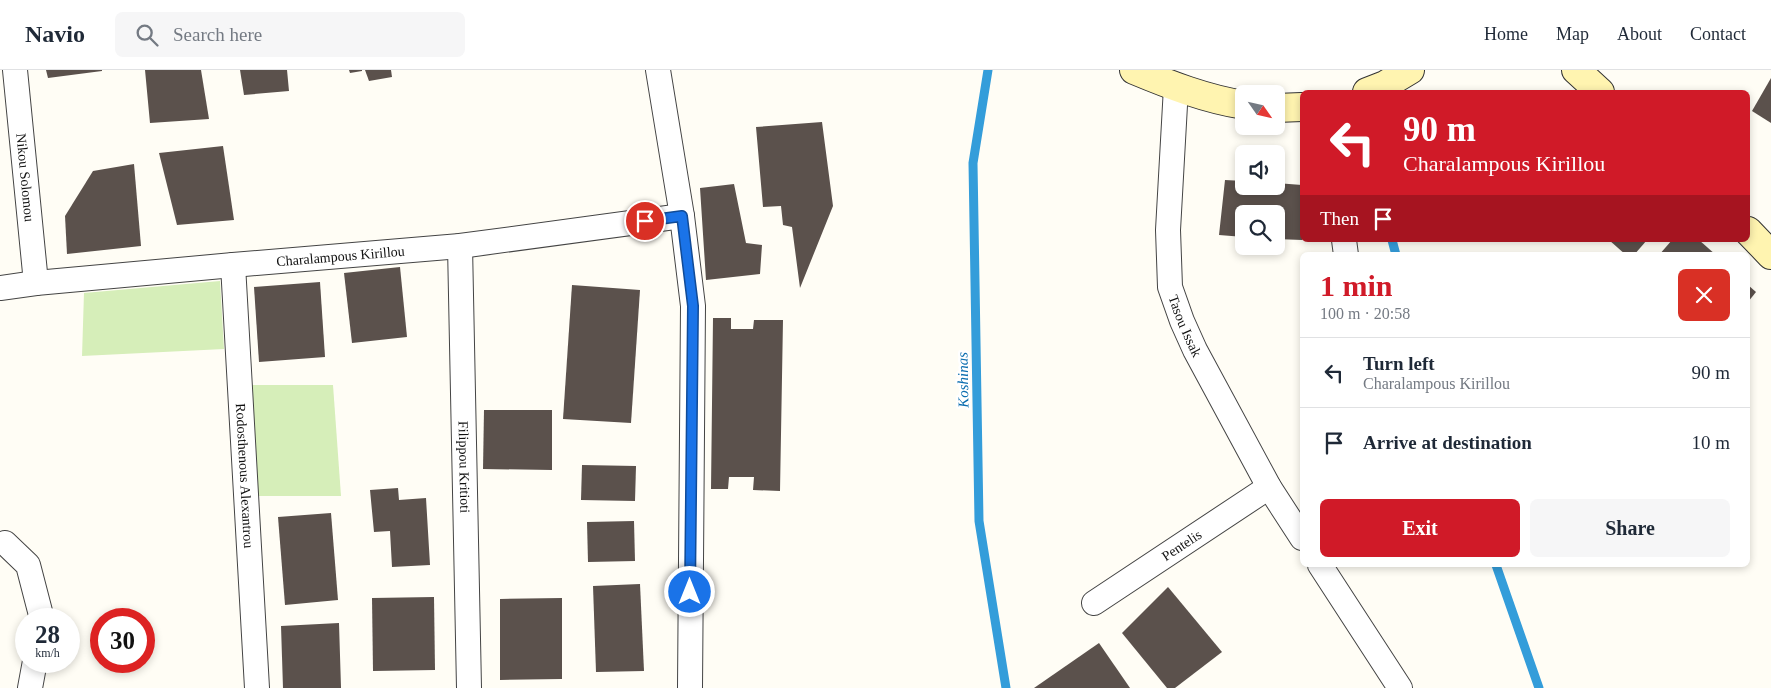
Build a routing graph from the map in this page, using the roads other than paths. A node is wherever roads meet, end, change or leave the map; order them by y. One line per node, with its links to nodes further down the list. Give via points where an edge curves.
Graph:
1 (15, 70): 17 (street, Nikou Solomou)
2 (658, 70): 12 (street)
3 (1134, 70): 6 (main road)
4 (1410, 70): 7 (main road)
5 (1576, 70): 8 (main road)
6 (1176, 88): 9 (main road); 19 (street, Tasou Issak, via 1168,230 1170,287 1195,350)
7 (1372, 90)
8 (1598, 90)
9 (1235, 104)
10 (1300, 107): 11 (main road)
11 (1285, 108)
12 (682, 216): 14 (street, Charalampous Kirillou); 29 (street, via 693,306)
13 (1750, 233): 15 (main road)
14 (460, 246): 16 (street, Charalampous Kirillou); 28 (street, Filippou Kritioti)
15 (1771, 255)
16 (233, 265): 17 (street, Charalampous Kirillou); 27 (street, Rodosthenous Alexantrou)
17 (36, 283): 18 (street, Charalampous Kirillou)
18 (0, 288)
19 (1269, 487): 20 (street, Tasou Issak); 23 (street, Pentelis)
20 (1300, 535)
21 (5, 544): 24 (street, via 28,565)
22 (1321, 567): 30 (street)
23 (1094, 603)
24 (39, 608)
25 (33, 673): 26 (street)
26 (30, 688)
27 (257, 688)
28 (469, 688)
29 (690, 688)
30 (1400, 688)

